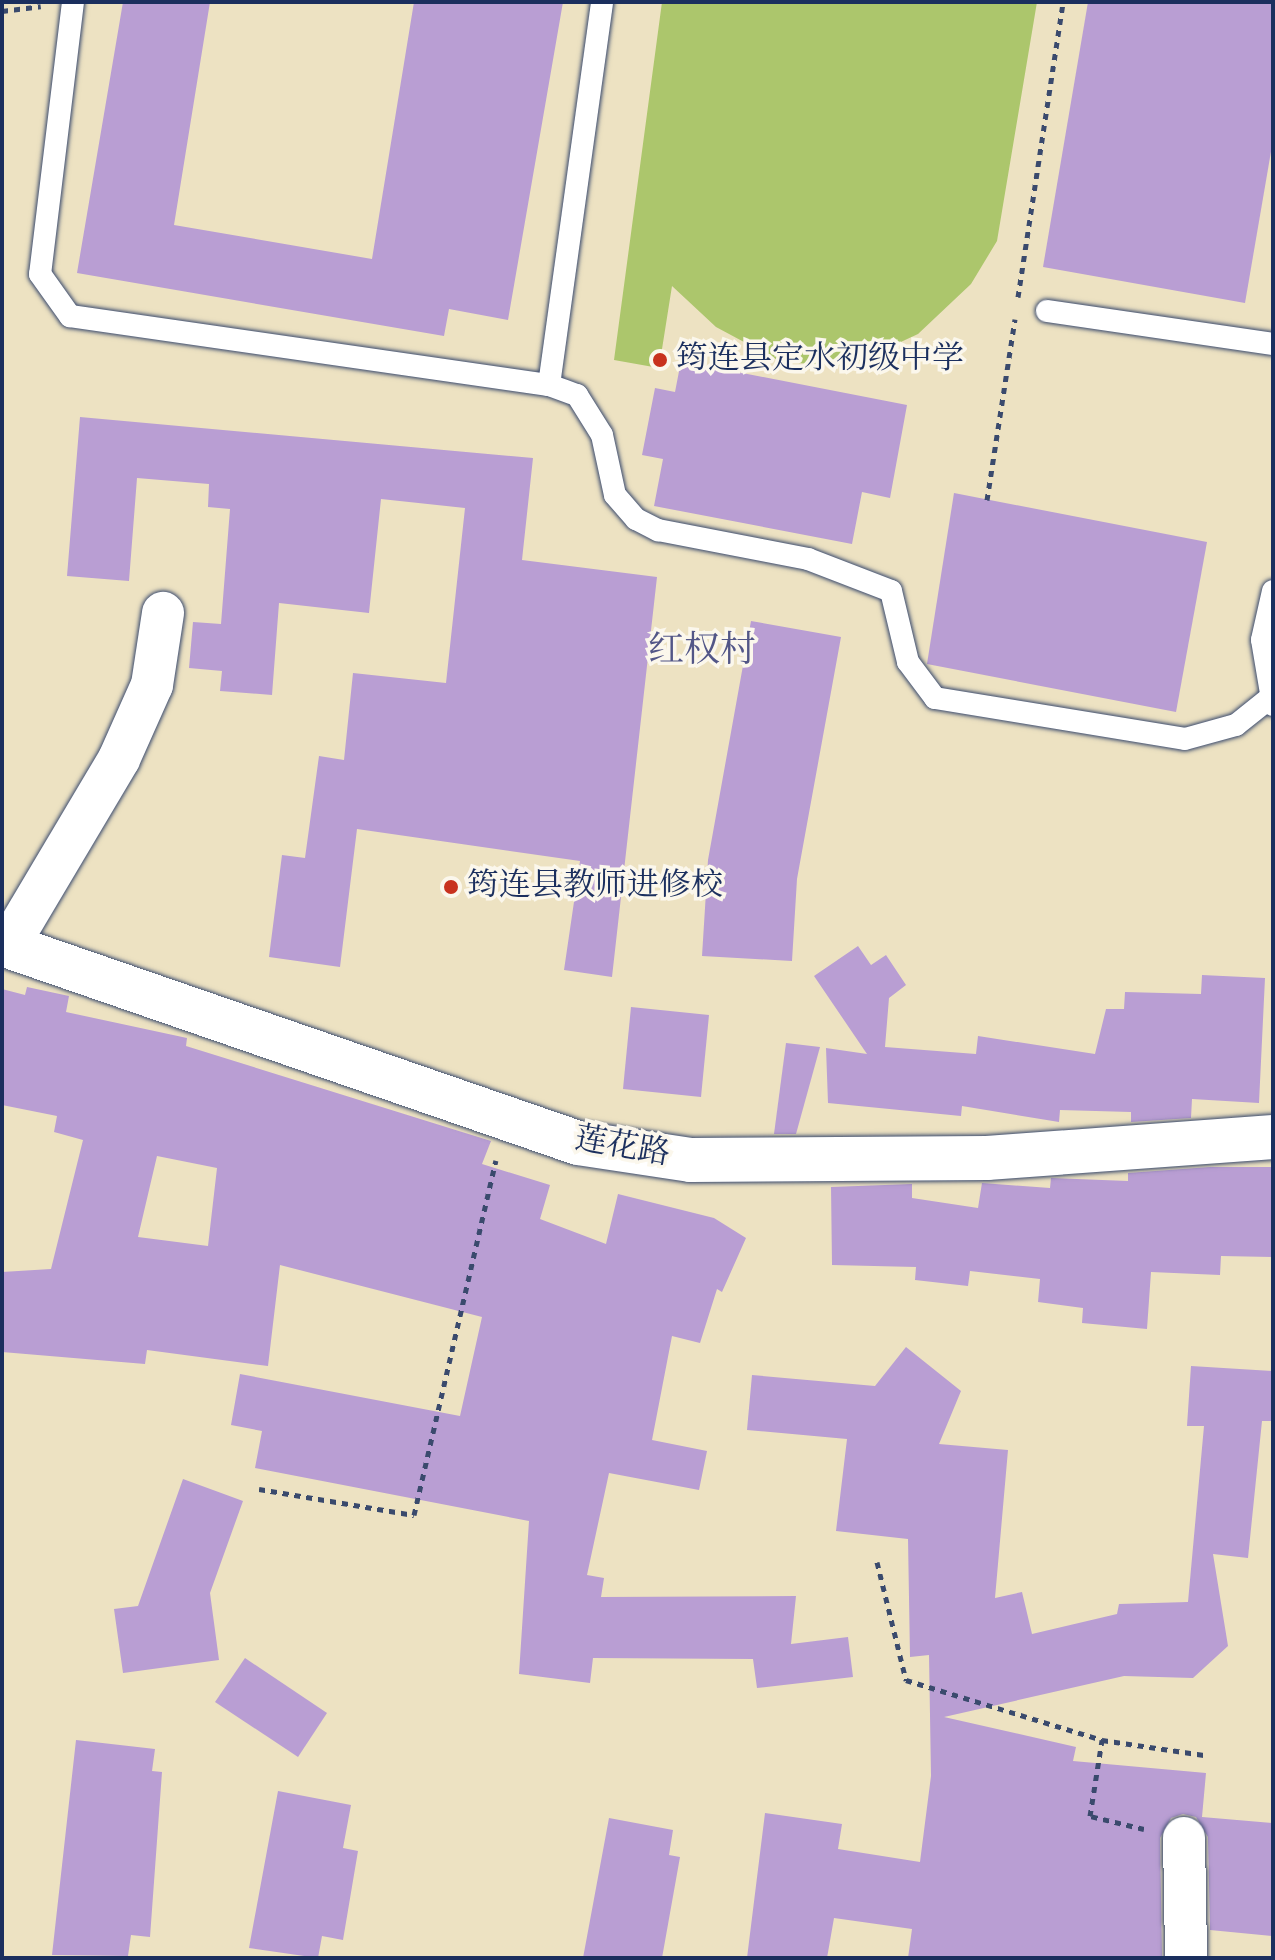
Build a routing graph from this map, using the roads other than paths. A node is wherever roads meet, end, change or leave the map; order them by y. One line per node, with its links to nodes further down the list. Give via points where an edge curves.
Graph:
1 (73, 2): 5 (lane, via 40,274 70,316)
2 (602, 2): 5 (lane)
3 (1047, 311): 4 (lane)
4 (1273, 344)
5 (549, 385): 8 (lane, via 592,410 615,495 636,519 658,530 808,559 891,591 908,662 935,698 1185,739 1236,725)
6 (1273, 591): 8 (lane, via 1262,640)
7 (163, 613): 9 (street, via 152,685 119,759)
8 (1272, 701)
9 (5, 945): 10 (main road, 莲花路, via 578,1143 691,1160 987,1158)
10 (1273, 1137)
11 (1184, 1838): 12 (street)
12 (1186, 1958)

